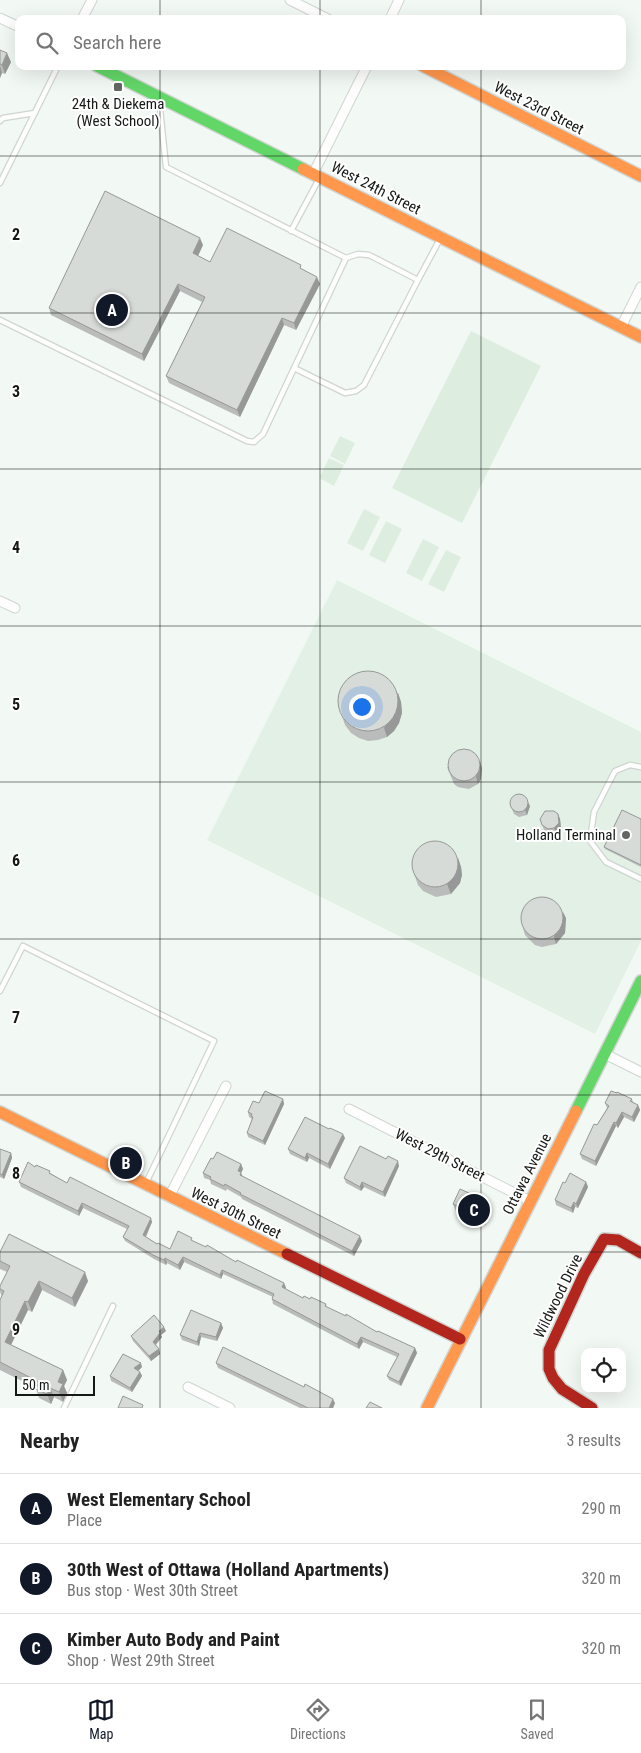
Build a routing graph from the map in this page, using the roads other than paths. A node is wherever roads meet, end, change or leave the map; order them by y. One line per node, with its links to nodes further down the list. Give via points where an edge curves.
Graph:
1 (92, 0): 4 (street)
2 (290, 0): 5 (street)
3 (399, 0): 6 (street)
4 (84, 15)
5 (320, 15)
6 (392, 15)
7 (0, 18): 8 (street)
8 (15, 25)
9 (56, 70): 14 (lane)
10 (105, 70): 13 (street, West 24th Street)
11 (365, 70): 16 (street)
12 (431, 70): 17 (street, West 23rd Street)
13 (158, 97): 16 (street, West 24th Street); 19 (lane, via 166,167)
14 (35, 113): 15 (lane, via 3,118); 18 (lane)
15 (0, 122)
16 (316, 175): 19 (lane); 20 (street, West 24th Street)
17 (641, 176)
18 (0, 183)
19 (292, 231): 21 (lane)
20 (440, 238): 22 (lane); 25 (street, West 24th Street)
21 (346, 258): 22 (lane, via 369,255); 27 (lane)
22 (418, 280): 27 (lane, via 364,385 356,391 345,392)
23 (641, 287): 25 (street)
24 (0, 320): 27 (lane, via 247,441 254,442 263,434)
25 (621, 327): 26 (street, West 24th Street)
26 (641, 337)
27 (294, 368)
28 (0, 601): 29 (street)
29 (15, 608)
30 (641, 767): 31 (lane, via 630,765 615,771 594,812 590,840 606,862)
31 (641, 879)
32 (641, 981): 34 (street, Ottawa Avenue)
33 (0, 991): 39 (lane, via 23,946 214,1041)
34 (605, 1054): 35 (street); 41 (street, Ottawa Avenue)
35 (641, 1072)
36 (226, 1086): 40 (street)
37 (349, 1109): 41 (street, West 29th Street)
38 (0, 1112): 39 (street, West 30th Street)
39 (145, 1184): 40 (street, West 30th Street)
40 (169, 1197): 44 (street, West 30th Street)
41 (530, 1201): 44 (street, Ottawa Avenue)
42 (641, 1253): 49 (street, Wildwood Drive, via 618,1240 604,1239 549,1350 549,1369 553,1378 573,1398)
43 (112, 1306): 46 (lane)
44 (460, 1339): 48 (street, Ottawa Avenue)
45 (188, 1387): 47 (street)
46 (64, 1408)
47 (230, 1408)
48 (427, 1408)
49 (592, 1408)

